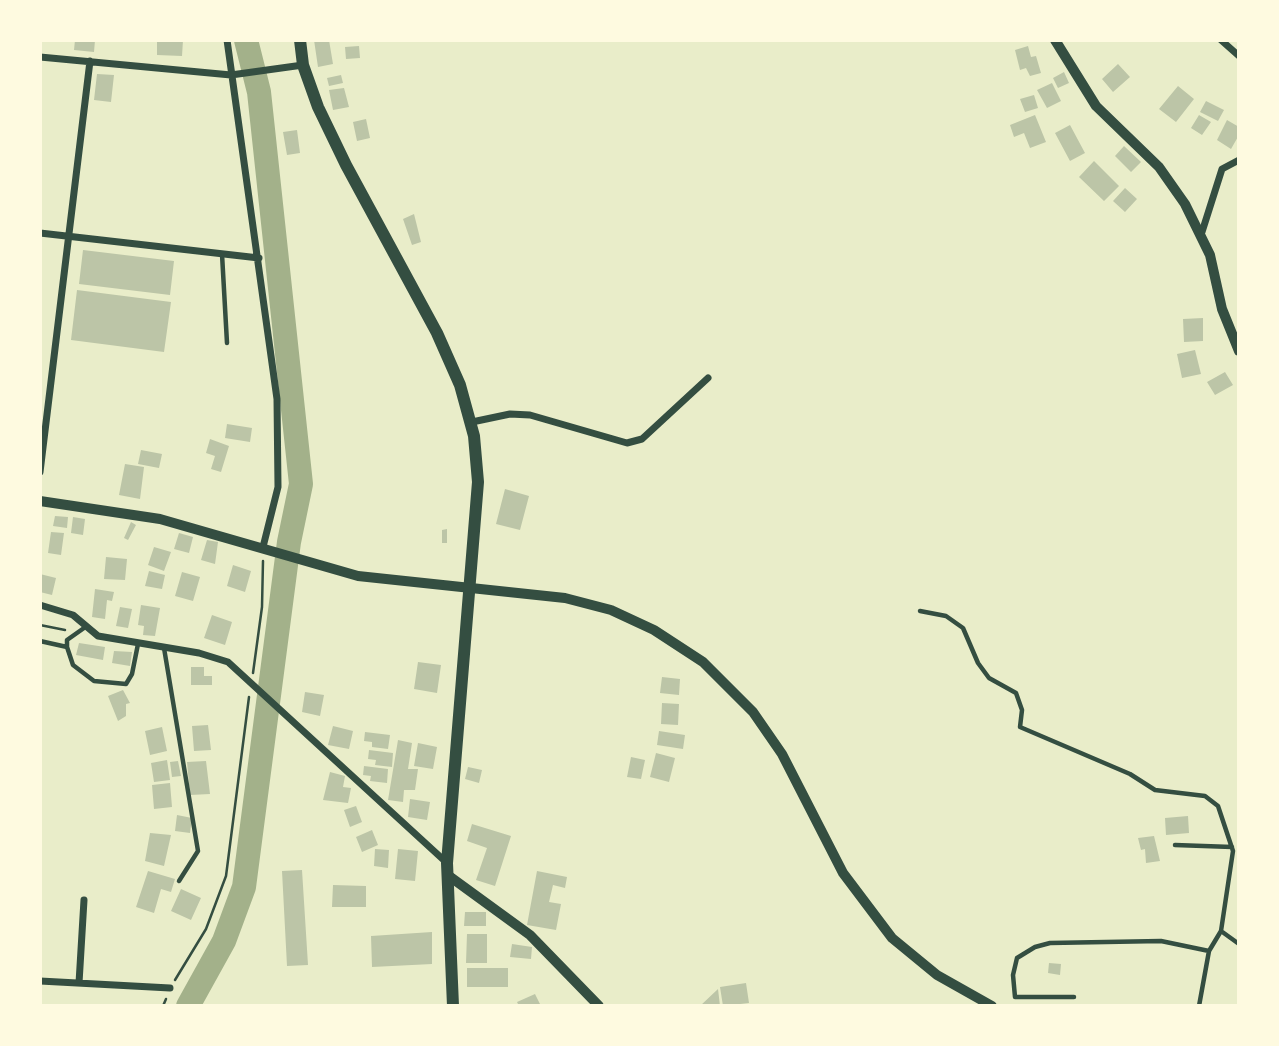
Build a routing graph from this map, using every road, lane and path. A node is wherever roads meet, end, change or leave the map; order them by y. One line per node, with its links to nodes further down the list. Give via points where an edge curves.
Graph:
1 (227, 40): 9 (street)
2 (300, 40): 8 (main road)
3 (1055, 40): 11 (street, via 1096,106 1159,167)
4 (1221, 40): 6 (street)
5 (40, 57): 7 (street)
6 (1239, 57)
7 (90, 61): 9 (street); 13 (street)
8 (303, 65): 9 (street); 19 (main road, via 346,165 437,333)
9 (233, 75): 15 (street)
10 (1239, 160): 11 (street, via 1222,169)
11 (1202, 232): 17 (street, via 1222,309)
12 (40, 233): 13 (street)
13 (69, 237): 14 (street); 20 (street)
14 (222, 254): 15 (street); 16 (lane)
15 (259, 258): 22 (street, via 277,399 279,458)
16 (227, 343)
17 (1239, 351)
18 (709, 377): 19 (street, via 642,439 627,443 530,415)
19 (472, 422): 23 (main road, via 478,482)
20 (40, 472)
21 (40, 501): 22 (street, via 160,519)
22 (266, 548): 23 (street, via 358,576); 33 (path)
23 (471, 587): 36 (main road); 48 (street, via 565,597 611,610 654,630 702,662 737,694 774,741 828,847 875,918 917,960)
24 (40, 605): 27 (street, via 73,615)
25 (920, 611): 35 (lane, via 946,617 963,628 989,678 1016,693 1022,710 1020,727 1130,774 1155,790 1205,796 1218,807)
26 (40, 625): 28 (path)
27 (85, 628): 28 (lane); 30 (street, via 98,636)
28 (75, 632): 31 (lane)
29 (40, 641): 31 (lane)
30 (138, 644): 31 (lane, via 126,684 108,684 85,675 73,665); 32 (street)
31 (67, 647)
32 (164, 648): 33 (street, via 228,662); 37 (lane, via 198,851)
33 (251, 685): 36 (street); 44 (path, via 226,876 206,929)
34 (1175, 845): 35 (lane)
35 (1232, 847): 39 (lane)
36 (448, 869): 46 (main road); 47 (street, via 530,935)
37 (180, 881)
38 (84, 900): 43 (street)
39 (1221, 931): 40 (lane); 41 (lane)
40 (1239, 944)
41 (1209, 951): 45 (lane, via 1161,940 1050,943 1017,958 1014,997); 49 (lane)
42 (40, 981): 43 (street)
43 (79, 983): 44 (street)
44 (170, 988)
45 (1074, 997)
46 (453, 1006)
47 (599, 1006)
48 (992, 1006)
49 (1199, 1006)

